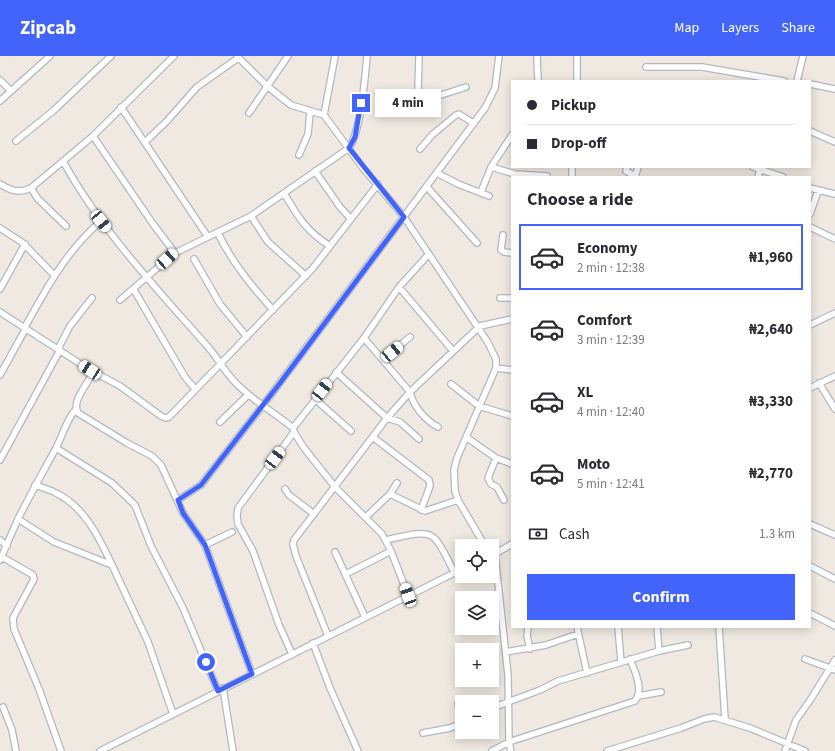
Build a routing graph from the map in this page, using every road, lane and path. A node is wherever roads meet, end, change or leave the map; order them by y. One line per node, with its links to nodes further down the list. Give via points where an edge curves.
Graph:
1 (50, 56): 23 (street)
2 (111, 56): 33 (street, via 53,111)
3 (174, 56): 25 (street)
4 (288, 56): 20 (street)
5 (335, 56): 28 (street)
6 (367, 56): 36 (street, via 355,137)
7 (419, 56): 21 (street, via 418,92 421,96 441,95)
8 (499, 56): 29 (street, via 492,94)
9 (537, 56): 15 (street)
10 (577, 56): 16 (street)
11 (804, 56): 18 (street)
12 (238, 57): 20 (street); 34 (street, via 197,87)
13 (646, 67): 17 (street, via 702,66)
14 (0, 80): 23 (street)
15 (538, 80)
16 (577, 80)
17 (779, 80)
18 (797, 80)
19 (811, 84): 22 (street)
20 (267, 86): 26 (street, via 291,105); 27 (street)
21 (466, 87)
22 (835, 89)
23 (11, 91): 24 (street)
24 (0, 101)
25 (121, 108): 31 (street); 34 (street)
26 (310, 112): 28 (street); 38 (street, via 308,134)
27 (249, 113)
28 (324, 115): 36 (street)
29 (474, 123): 37 (street, via 459,114 456,115); 44 (street)
30 (811, 131): 35 (street)
31 (93, 136): 39 (street); 73 (street)
32 (511, 137): 40 (street)
33 (16, 141)
34 (145, 142): 68 (street)
35 (835, 142)
36 (349, 148): 43 (street); 49 (street)
37 (420, 149)
38 (299, 155)
39 (63, 161): 51 (street); 62 (street)
40 (491, 167): 45 (street, via 515,174); 54 (street)
41 (627, 168): 46 (street, via 626,171)
42 (761, 168): 47 (street)
43 (314, 172): 55 (street); 61 (street)
44 (437, 173): 50 (street); 54 (street)
45 (547, 176)
46 (635, 176)
47 (781, 176)
48 (0, 184): 51 (street, via 10,190 22,191)
49 (378, 184): 60 (street); 61 (street)
50 (427, 187): 60 (street); 70 (street)
51 (31, 188): 63 (street, via 38,199)
52 (811, 188): 53 (street)
53 (818, 191): 56 (street); 58 (street)
54 (481, 192): 57 (street)
55 (284, 193): 59 (street); 72 (street, via 314,236)
56 (835, 194)
57 (489, 196)
58 (811, 211)
59 (250, 216): 66 (street); 78 (street, via 274,249)
60 (404, 217): 75 (street); 114 (street)
61 (351, 219): 72 (street)
62 (101, 221): 77 (street, via 84,235); 79 (street)
63 (66, 226)
64 (811, 227): 69 (street)
65 (0, 228): 71 (street)
66 (218, 232): 68 (street); 87 (street, via 225,247 256,292)
67 (503, 236): 74 (street, via 502,250)
68 (208, 237): 73 (street)
69 (835, 239)
70 (477, 243)
71 (25, 244): 77 (street); 81 (street)
72 (330, 246): 78 (street)
73 (175, 253): 79 (street)
74 (511, 253)
75 (429, 254): 80 (street); 92 (street)
76 (194, 259): 95 (street, via 227,314)
77 (54, 275): 93 (street)
78 (306, 276): 87 (street)
79 (148, 277): 82 (street); 100 (street)
80 (400, 287): 96 (street); 98 (street)
81 (0, 289)
82 (134, 290): 86 (street); 110 (street, via 185,377)
83 (92, 298): 97 (street, via 75,319)
84 (500, 298): 85 (street)
85 (511, 298)
86 (120, 300)
87 (273, 310): 95 (street)
88 (0, 312): 93 (street)
89 (835, 313): 91 (street)
90 (511, 319): 92 (street)
91 (811, 325)
92 (478, 327): 98 (street); 101 (street, via 496,359)
93 (25, 328): 97 (street); 105 (street)
94 (410, 336): 99 (street)
95 (247, 337): 100 (street)
96 (364, 338): 99 (street); 104 (street)
97 (59, 349): 103 (street); 129 (street)
98 (453, 352): 111 (street)
99 (383, 359): 111 (street)
100 (221, 364): 110 (street); 112 (street)
101 (496, 368): 102 (street); 115 (street)
102 (511, 370)
103 (93, 372): 110 (street, via 120,386 166,418); 116 (street, via 76,401)
104 (336, 372): 113 (street); 119 (street)
105 (0, 374)
106 (835, 376): 107 (street)
107 (819, 383): 109 (street); 117 (street)
108 (451, 384): 115 (street)
109 (811, 387)
110 (195, 389)
111 (410, 392): 119 (street); 121 (street, via 423,414)
112 (248, 395): 114 (street); 120 (street)
113 (315, 399): 122 (street); 123 (street)
114 (262, 406): 122 (street, via 279,416); 136 (street, via 201,485)
115 (479, 406): 118 (street); 124 (street)
116 (76, 409): 127 (street); 136 (street, via 78,413 157,460)
117 (835, 409)
118 (511, 416)
119 (387, 418): 125 (street); 126 (street, via 400,422)
120 (220, 422)
121 (438, 427)
122 (294, 430): 133 (street, via 304,448); 178 (street, via 238,508 237,516 238,524 253,551)
123 (351, 431)
124 (466, 437): 128 (street); 137 (street, via 454,470)
125 (374, 438): 133 (street); 139 (street, via 429,480 430,486)
126 (419, 439)
127 (56, 448): 132 (street); 186 (street, via 112,483 135,505)
128 (496, 458): 130 (street); 138 (street, via 488,478)
129 (0, 460)
130 (511, 464)
131 (397, 483): 135 (street)
132 (35, 485): 142 (street); 156 (street, via 58,494 75,506 99,538)
133 (334, 487): 140 (street); 141 (street)
134 (285, 489): 140 (street, via 288,495)
135 (390, 494): 139 (street); 141 (street)
136 (178, 500): 149 (street, via 186,518)
137 (458, 500): 139 (street, via 429,511); 146 (street)
138 (504, 500)
139 (422, 510)
140 (314, 514): 172 (street, via 293,544)
141 (366, 517): 148 (street)
142 (18, 519): 151 (street); 156 (street, via 54,542)
143 (811, 524): 145 (street)
144 (232, 532): 149 (street)
145 (835, 535)
146 (481, 539)
147 (0, 540): 151 (street)
148 (386, 540): 152 (street); 158 (street, via 420,533 434,536)
149 (205, 545): 185 (street)
150 (511, 545): 153 (street)
151 (7, 546): 155 (street)
152 (391, 551): 159 (street); 162 (street)
153 (499, 551)
154 (335, 552): 159 (street)
155 (1, 558): 199 (street, via 33,575 34,579 13,618 14,629 39,688)
156 (112, 565): 192 (street, via 148,642)
157 (811, 567): 160 (street)
158 (454, 572): 162 (street)
159 (346, 574): 164 (street)
160 (835, 579)
161 (497, 583): 177 (street)
162 (408, 595): 164 (street)
163 (811, 614): 165 (street)
164 (365, 617): 172 (street)
165 (835, 626)
166 (528, 628): 175 (street)
167 (577, 628): 171 (street)
168 (618, 628): 182 (street)
169 (657, 628): 176 (street)
170 (719, 628): 193 (street)
171 (578, 634): 175 (street); 184 (street)
172 (328, 636): 173 (street)
173 (313, 643): 178 (street); 202 (street)
174 (688, 645): 176 (street)
175 (530, 649): 177 (street)
176 (659, 651): 179 (street)
177 (506, 652): 189 (street)
178 (292, 654): 185 (street)
179 (630, 659): 182 (street); 188 (street, via 638,678)
180 (805, 659): 183 (street)
181 (835, 660): 183 (street)
182 (621, 662): 184 (street)
183 (833, 669): 197 (street, via 796,720)
184 (587, 673): 189 (street, via 558,680)
185 (252, 674): 186 (street)
186 (221, 690): 192 (street); 201 (street)
187 (661, 692): 188 (street)
188 (638, 696): 196 (street, via 635,701)
189 (508, 702): 190 (street); 196 (street)
190 (499, 705)
191 (3, 707): 198 (street, via 12,730)
192 (173, 714): 200 (street)
193 (725, 719): 197 (street); 205 (street, via 704,719)
194 (455, 726): 195 (street)
195 (423, 733)
196 (509, 742): 203 (street); 204 (street)
197 (788, 745): 206 (street); 207 (street)
198 (16, 751)
199 (61, 751)
200 (100, 751)
201 (233, 751)
202 (358, 751)
203 (492, 751)
204 (511, 751)
205 (606, 751)
206 (785, 751)
207 (806, 751)

